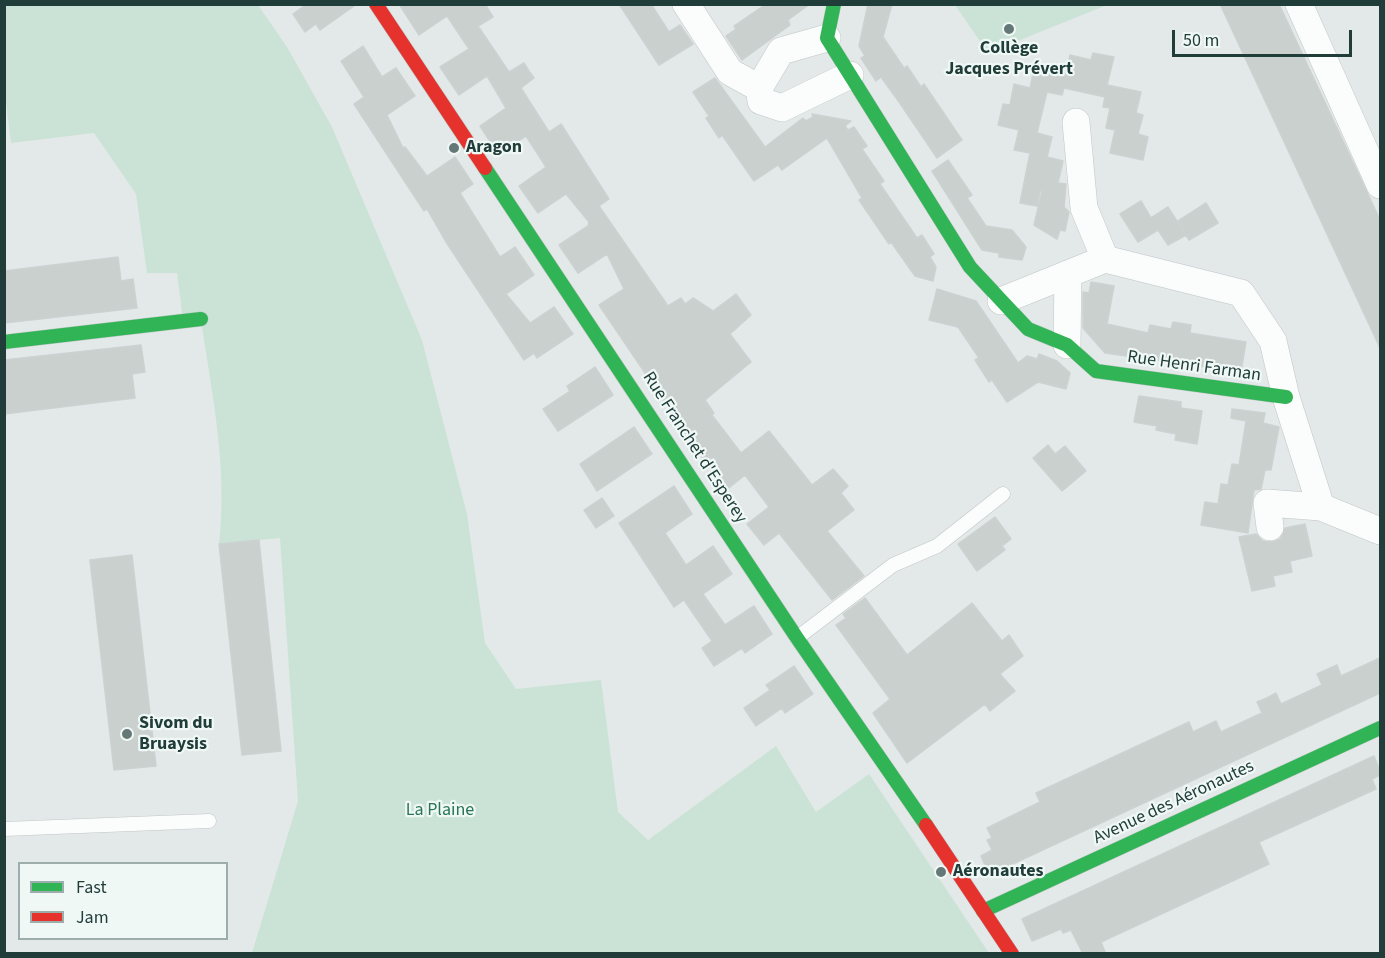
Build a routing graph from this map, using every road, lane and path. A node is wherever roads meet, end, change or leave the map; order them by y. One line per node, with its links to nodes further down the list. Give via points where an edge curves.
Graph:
1 (376, 4): 21 (street, Rue Franchet d'Esperey)
2 (686, 4): 7 (street, via 729,72)
3 (834, 4): 5 (street)
4 (1299, 4): 9 (street)
5 (826, 38): 6 (street); 7 (street, via 781,51)
6 (850, 75): 7 (street, via 782,108 761,101); 12 (street, via 970,267)
7 (759, 88)
8 (1076, 122): 10 (street, via 1084,208)
9 (1380, 185)
10 (1105, 259): 11 (street); 16 (street, via 1241,293 1273,341)
11 (1068, 274): 12 (street); 15 (street)
12 (1002, 301): 15 (street, via 1028,329)
13 (201, 319): 14 (street)
14 (4, 342)
15 (1067, 345): 16 (street, Rue Henri Farman, via 1096,371)
16 (1286, 397): 18 (street)
17 (1003, 494): 21 (lane, via 937,546 893,565)
18 (1321, 507): 19 (street, via 1267,503); 20 (street)
19 (1270, 527)
20 (1380, 531)
21 (797, 638): 25 (street, Rue Franchet d'Esperey)
22 (1380, 728): 25 (street, Avenue des Aéronautes)
23 (209, 821): 24 (lane)
24 (4, 828)
25 (983, 911): 26 (street, Rue Franchet d'Esperey)
26 (1012, 954)

